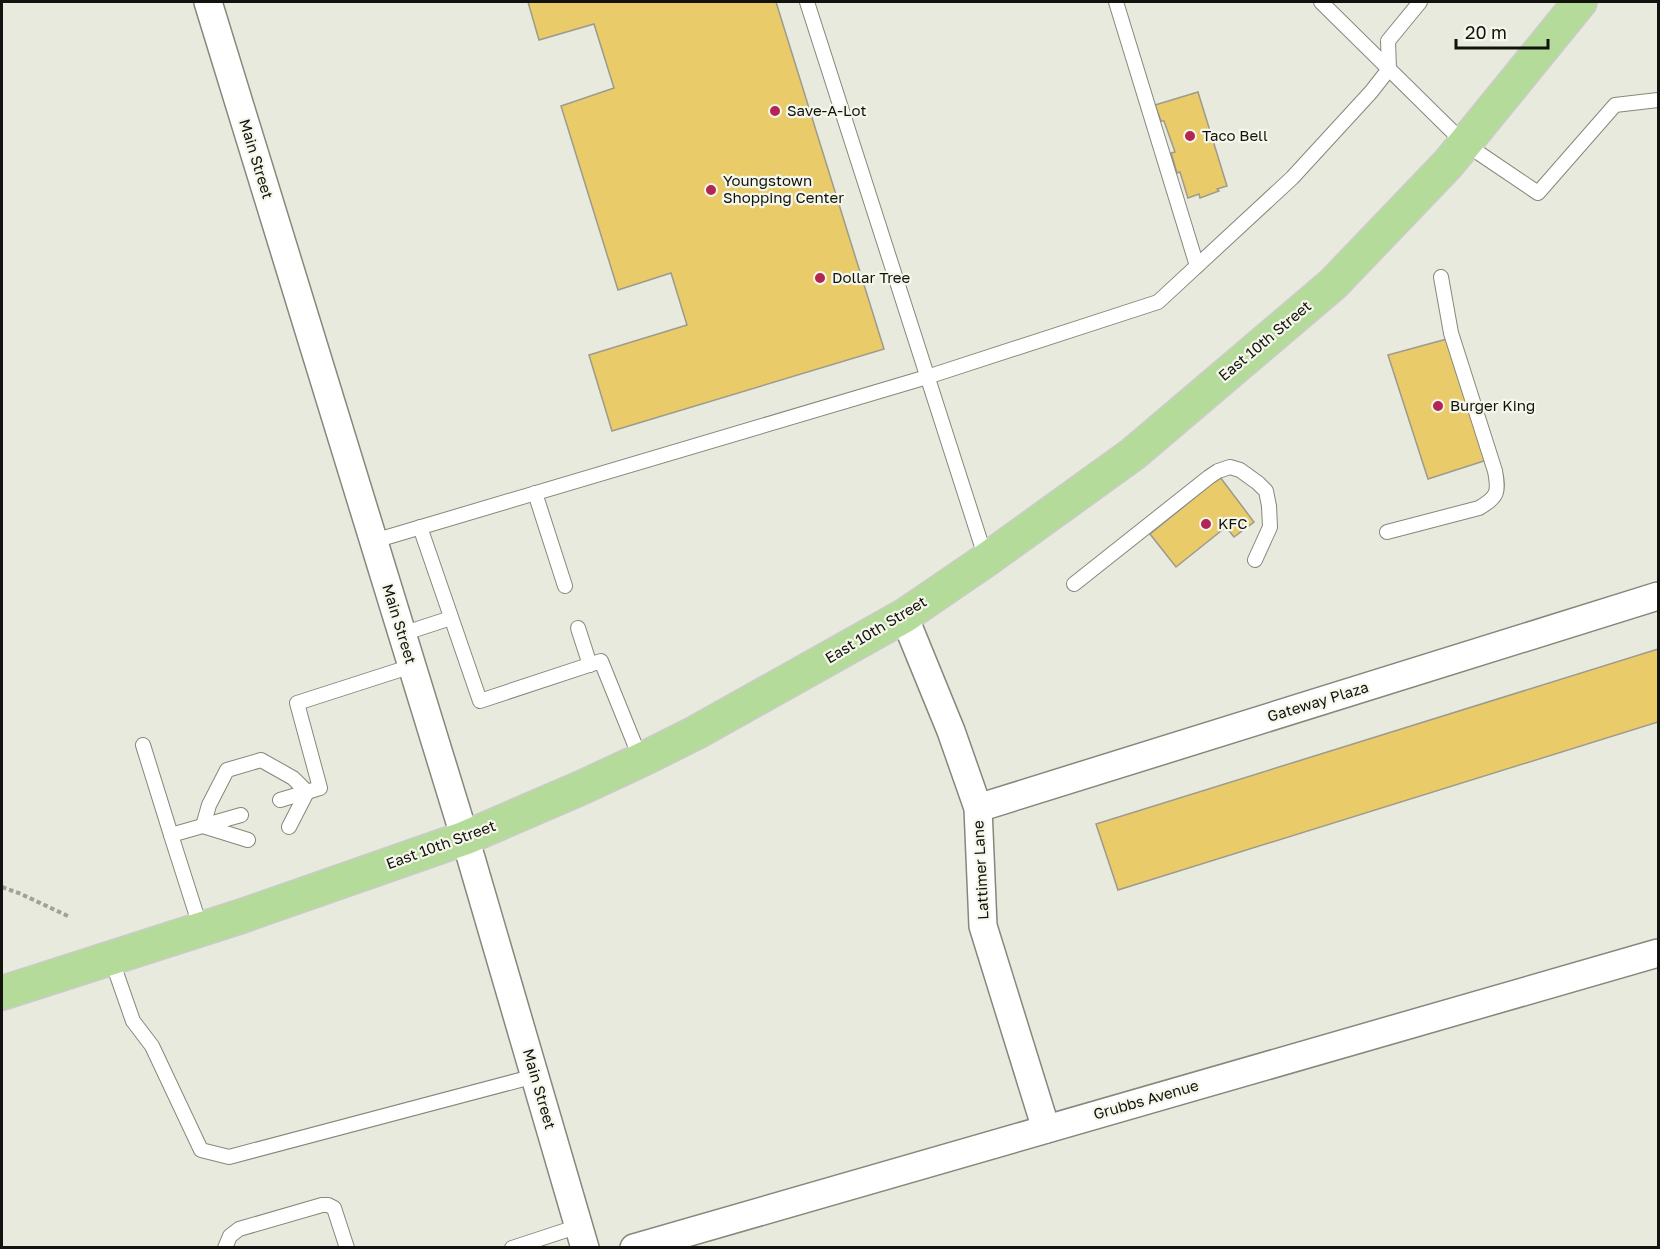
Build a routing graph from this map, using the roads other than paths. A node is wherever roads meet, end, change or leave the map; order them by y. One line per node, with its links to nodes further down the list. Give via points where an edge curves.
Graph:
1 (208, 2): 16 (street, Main Street)
2 (807, 2): 12 (lane)
3 (1116, 2): 10 (lane)
4 (1321, 2): 7 (lane)
5 (1420, 2): 7 (lane, via 1388,41)
6 (1580, 2): 9 (main road, East 10th Street)
7 (1389, 69): 9 (lane); 10 (lane, via 1292,178)
8 (1659, 100): 9 (lane, via 1615,105 1538,193)
9 (1464, 143): 17 (main road, East 10th Street, via 1333,284 1133,454)
10 (1197, 266): 12 (lane, via 1158,302)
11 (1441, 277): 15 (lane, via 1451,333 1498,485 1492,500 1479,508)
12 (927, 377): 13 (lane); 17 (lane)
13 (535, 493): 14 (lane); 20 (lane)
14 (420, 528): 16 (lane); 23 (lane)
15 (1387, 532)
16 (374, 541): 25 (street, Main Street)
17 (986, 560): 22 (main road, East 10th Street)
18 (1255, 560): 19 (lane, via 1270,527 1266,491 1240,470 1230,467 1209,477)
19 (1074, 584)
20 (565, 586)
21 (1659, 596): 32 (street, Gateway Plaza)
22 (904, 616): 29 (main road, East 10th Street); 32 (street, Lattimer Lane)
23 (451, 618): 25 (lane); 26 (lane, via 480,701)
24 (578, 628): 26 (lane)
25 (402, 634): 27 (street, Main Street)
26 (590, 664): 29 (lane, via 602,661)
27 (412, 666): 30 (lane, via 297,703 320,788); 37 (street, Main Street)
28 (143, 745): 36 (lane)
29 (641, 760): 37 (main road, East 10th Street)
30 (307, 792): 31 (lane); 34 (lane, via 293,778 261,760 227,770); 35 (lane)
31 (280, 800)
32 (978, 808): 44 (street, Lattimer Lane, via 983,926)
33 (241, 815): 34 (lane)
34 (203, 826): 36 (lane); 38 (lane)
35 (289, 827)
36 (171, 836): 39 (lane)
37 (465, 838): 39 (main road, East 10th Street); 43 (street, Main Street)
38 (248, 840)
39 (201, 929): 41 (main road, East 10th Street)
40 (1659, 953): 44 (street, Grubbs Avenue)
41 (111, 958): 42 (main road, East 10th Street); 43 (lane, via 133,1021 152,1046 201,1150 229,1157)
42 (2, 993)
43 (535, 1076): 45 (street, Main Street)
44 (1046, 1129): 49 (street, Grubbs Avenue)
45 (582, 1237): 48 (lane)
46 (225, 1248): 47 (lane, via 230,1236 239,1229 328,1205 334,1208)
47 (347, 1248)
48 (512, 1248)
49 (634, 1248)

